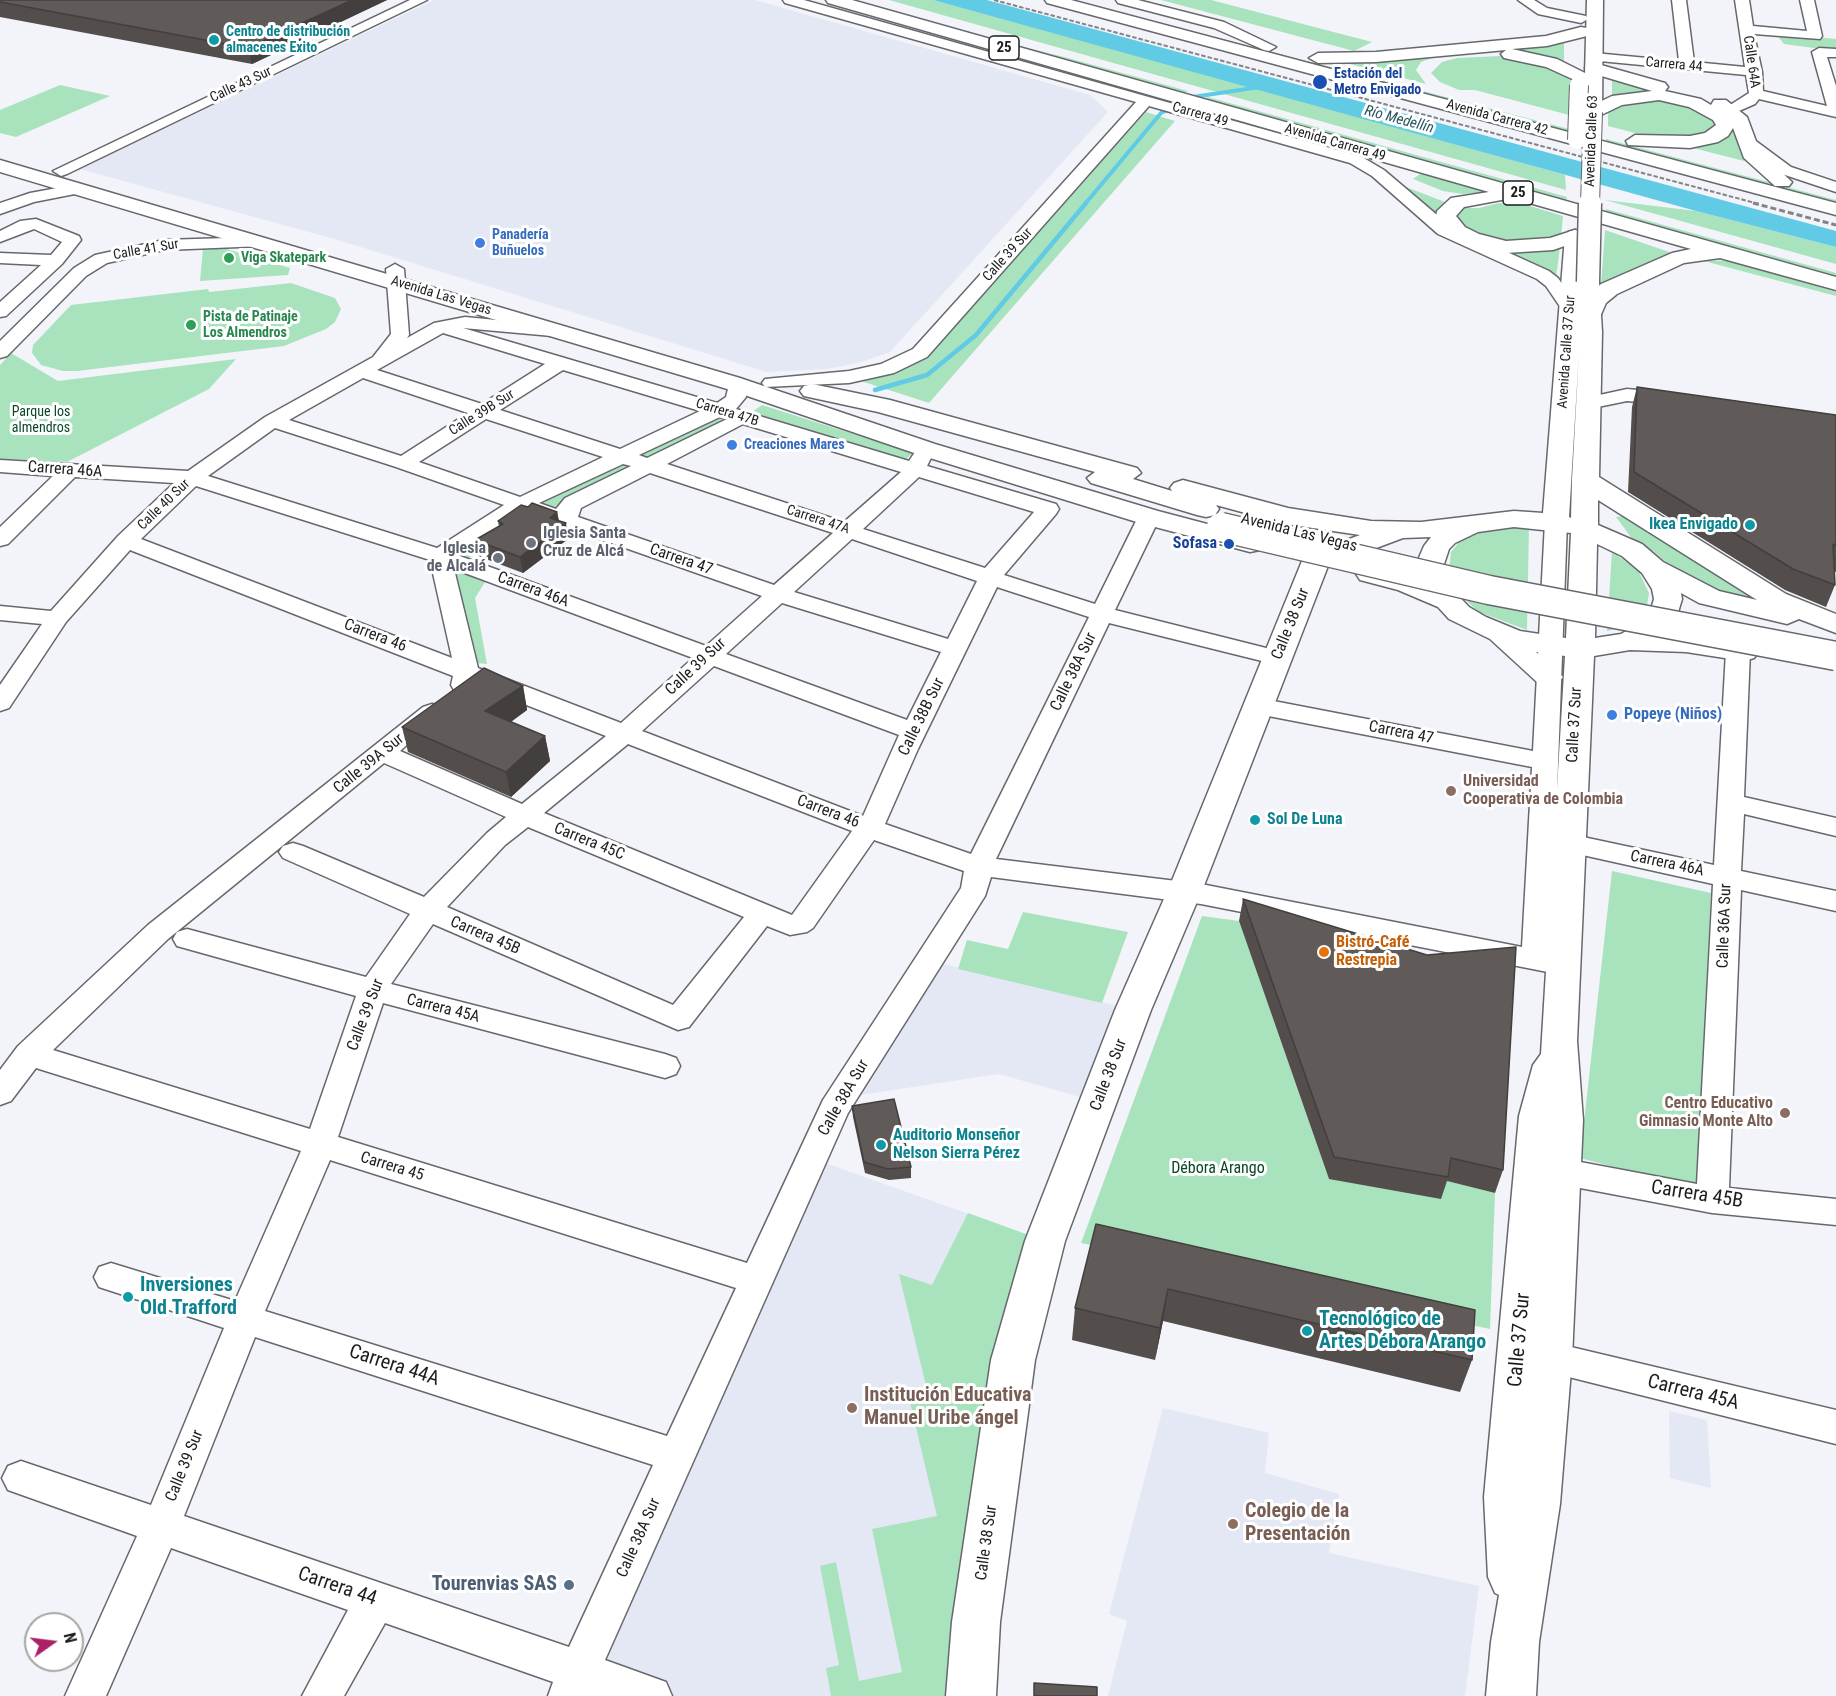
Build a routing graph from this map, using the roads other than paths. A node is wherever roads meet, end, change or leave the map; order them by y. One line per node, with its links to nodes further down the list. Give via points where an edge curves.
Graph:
1 (420, 0): 36 (street, Calle 43 Sur)
2 (790, 0): 27 (street, Carrera 49)
3 (834, 0): 13 (main road, Avenida Carrera 49 / 25)
4 (1053, 0): 45 (main road, Avenida Carrera 42)
5 (1084, 0): 17 (main road, Avenida Carrera 42)
6 (1123, 0): 14 (street, Avenida Carrera 42)
7 (1525, 0): 15 (street)
8 (1582, 0): 15 (main road, Avenida Calle 63)
9 (1595, 0): 22 (main road, Avenida Calle 63)
10 (1679, 0): 20 (street)
11 (1742, 0): 16 (street, Calle 64A)
12 (1807, 0): 16 (street, via 1815,36)
13 (872, 5): 27 (main road, Avenida Carrera 49 / 25); 27 (main road, Avenida Carrera 49 / 25, via 1006,37)
14 (1220, 25): 17 (street, Avenida Carrera 42); 18 (main road)
15 (1581, 26): 18 (main road, via 1547,41 1358,58); 22 (main road, Avenida Calle 63)
16 (1746, 29): 23 (street, Calle 64A)
17 (1269, 47): 18 (main road, Avenida Carrera 42)
18 (1300, 49): 26 (main road, Avenida Carrera 42)
19 (1836, 53): 30 (street, via 1819,52)
20 (1687, 66): 22 (street, Carrera 44); 23 (street, Carrera 44)
21 (1426, 69): 22 (main road, via 1442,58 1497,53)
22 (1587, 72): 28 (main road, via 1706,98); 29 (main road, Avenida Calle 63); 46 (main road, Avenida Calle 63, bridge)
23 (1755, 72): 25 (street, Calle 64A)
24 (1437, 86): 26 (main road)
25 (1756, 94): 28 (street, Calle 64A); 30 (street)
26 (1454, 96): 32 (main road, Avenida Carrera 42)
27 (1178, 101): 34 (street, Carrera 49); 42 (main road, Avenida Carrera 49 / 25); 52 (main road, Avenida Carrera 49 / 25, via 1231,99); 66 (street, Calle 39 Sur, via 920,353)
28 (1732, 110): 31 (main road)
29 (1593, 112): 32 (main road, via 1618,100 1659,95 1695,103 1721,117 1725,125 1711,138 1690,142); 54 (main road, Avenida Calle 63, bridge)
30 (1836, 112)
31 (1745, 138): 38 (main road, via 1755,159); 39 (street, via 1785,170)
32 (1627, 141): 38 (main road, Avenida Carrera 42)
33 (0, 153): 36 (main road, Avenida Las Vegas)
34 (1356, 160): 43 (main road, via 1435,192); 58 (street, Carrera 49, via 1378,173 1444,230 1543,275)
35 (0, 166): 37 (main road, Avenida Las Vegas)
36 (61, 171): 53 (main road, Avenida Las Vegas)
37 (36, 177): 40 (main road, Avenida Las Vegas); 44 (street, via 28,191)
38 (1782, 182): 41 (main road, Avenida Carrera 42)
39 (1836, 187)
40 (79, 189): 44 (street); 48 (main road, Avenida Las Vegas)
41 (1836, 196)
42 (1535, 198): 43 (main road); 49 (main road, Avenida Carrera 49 / 25)
43 (1470, 199): 46 (main road, via 1452,205 1446,217 1472,239 1518,248 1553,244)
44 (3, 207)
45 (1836, 209)
46 (1575, 236): 58 (main road, Avenida Calle 37 Sur)
47 (0, 237): 51 (street, via 33,224 73,237)
48 (258, 242): 53 (main road, Avenida Las Vegas); 62 (street, Calle 41 Sur, via 164,245 101,259 80,272)
49 (1726, 252): 55 (main road, Avenida Carrera 49 / 25); 58 (main road, via 1668,261 1609,290)
50 (0, 258): 51 (street)
51 (56, 260): 59 (street)
52 (1836, 268)
53 (396, 276): 56 (main road, Avenida Las Vegas); 57 (main road, Avenida Las Vegas); 64 (street, Calle 40 Sur, via 400,335)
54 (1588, 282): 58 (main road, Avenida Calle 37 Sur)
55 (1836, 285)
56 (430, 293): 57 (main road, via 447,289); 61 (main road, Avenida Las Vegas)
57 (494, 298): 66 (main road, Avenida Las Vegas, via 772,383)
58 (1580, 311): 68 (main road, Avenida Calle 37 Sur); 79 (main road, Avenida Calle 37 Sur)
59 (0, 312)
60 (441, 327): 61 (street, Calle 40 Sur, via 483,322); 63 (street, Carrera 47B); 64 (street, Calle 40 Sur)
61 (556, 331): 65 (main road, Avenida Las Vegas)
62 (0, 352)
63 (560, 363): 70 (street, Carrera 47B); 71 (street, Calle 39B Sur)
64 (369, 367): 71 (street, Carrera 47A); 73 (street, Calle 40 Sur)
65 (737, 385): 69 (main road, Avenida Las Vegas); 70 (street, via 735,400)
66 (841, 391): 69 (main road); 85 (main road, Avenida Las Vegas); 89 (main road, Avenida Las Vegas)
67 (1693, 402): 68 (street, via 1627,395)
68 (1588, 403): 82 (main road, Avenida Calle 37 Sur)
69 (799, 406): 74 (main road, Avenida Las Vegas, via 880,432)
70 (718, 410): 72 (street, Carrera 47B); 75 (street)
71 (485, 412): 75 (street, Carrera 47A); 76 (street, Calle 39B Sur)
72 (744, 418): 74 (street, Carrera 47B); 77 (street)
73 (272, 421): 76 (street, Carrera 47); 81 (street, Calle 40 Sur)
74 (923, 455): 84 (street, Carrera 47B); 86 (main road, Avenida Las Vegas); 89 (main road, Avenida Las Vegas); 92 (street, Calle 39 Sur)
75 (622, 456): 77 (street, Carrera 47A); 83 (street)
76 (403, 463): 83 (street, Carrera 47)
77 (648, 465): 87 (street, via 573,503 567,508); 92 (street, Carrera 47A)
78 (0, 466): 80 (street, Carrera 46A)
79 (1559, 469): 90 (main road, via 1536,496 1514,511); 91 (main road, Calle 37 Sur)
80 (69, 471): 81 (street, Carrera 46A); 88 (street)
81 (192, 478): 95 (street, Calle 40 Sur); 98 (street, Carrera 46A)
82 (1585, 480): 91 (main road, Calle 37 Sur); 96 (main road); 107 (main road, via 1776,600)
83 (519, 505): 87 (street, Carrera 47); 98 (street)
84 (1048, 509): 101 (street, Calle 38B Sur)
85 (1286, 516): 93 (main road, Avenida Las Vegas); 97 (main road, via 1295,535)
86 (1149, 517): 97 (main road, Avenida Las Vegas); 105 (street, Calle 38A Sur)
87 (567, 520): 102 (street, Carrera 47)
88 (9, 521): 94 (street)
89 (1226, 522): 110 (main road, Avenida Las Vegas); 115 (main road, Avenida Las Vegas, bridge, via 1489,590)
90 (1482, 523): 91 (main road, via 1514,519); 93 (main road); 103 (main road, via 1446,537 1431,556 1431,578)
91 (1569, 525): 96 (main road); 111 (main road, Calle 37 Sur)
92 (848, 530): 101 (street, Carrera 47A); 102 (street, Calle 39 Sur)
93 (1396, 531): 99 (main road)
94 (0, 539)
95 (126, 541): 106 (street, Calle 40 Sur); 118 (street, Carrera 46)
96 (1632, 550): 100 (main road)
97 (1277, 551): 99 (main road, Avenida Las Vegas)
98 (440, 556): 114 (street, Carrera 46A); 118 (street)
99 (1316, 561): 103 (main road, Avenida Las Vegas, via 1392,579); 116 (main road, Calle 38 Sur)
100 (1653, 568): 107 (main road, via 1728,603); 109 (main road, via 1666,589 1666,609 1654,627)
101 (991, 576): 105 (street, Carrera 47A); 112 (street, Calle 38B Sur)
102 (777, 594): 112 (street, Carrera 47); 114 (street, Calle 39 Sur)
103 (1446, 601): 108 (main road)
104 (0, 613): 106 (street)
105 (1102, 614): 116 (street, Carrera 47A); 133 (street, Calle 38A Sur)
106 (57, 618): 120 (street, Calle 40 Sur)
107 (1836, 625)
108 (1496, 632): 111 (main road); 119 (main road)
109 (1623, 643): 111 (main road); 113 (main road, via 1686,643); 119 (main road)
110 (1836, 644)
111 (1565, 647): 119 (main road, Calle 37 Sur)
112 (956, 649): 122 (street, Calle 38B Sur)
113 (1738, 651): 117 (main road); 127 (street, Calle 36A Sur)
114 (710, 654): 122 (street, Carrera 46A); 123 (street, Calle 39 Sur)
115 (1836, 656)
116 (1278, 658): 121 (main road, Calle 38 Sur)
117 (1836, 670)
118 (467, 671): 123 (street, Carrera 46); 124 (street, Calle 39A Sur, via 462,687)
119 (1563, 680): 125 (street, Calle 37 Sur); 126 (main road, Calle 37 Sur)
120 (0, 703)
121 (1258, 706): 125 (street, Carrera 47); 135 (main road, Calle 38 Sur)
122 (915, 732): 130 (street, Calle 38B Sur)
123 (624, 734): 128 (street, Calle 39 Sur); 130 (street, Carrera 46)
124 (383, 753): 128 (street, Carrera 45C); 144 (street, Calle 39A Sur, via 158,932)
125 (1544, 761): 126 (street, Calle 37 Sur)
126 (1558, 788): 131 (main road, Calle 37 Sur); 141 (street, Calle 37 Sur)
127 (1731, 802): 129 (street); 134 (street, Calle 36A Sur)
128 (524, 815): 137 (street, Calle 39 Sur); 138 (street, Carrera 45C)
129 (1836, 827)
130 (868, 828): 133 (street, Carrera 46); 139 (street, Calle 38B Sur, via 803,921)
131 (1569, 843): 134 (street, Carrera 46A); 141 (main road, Calle 37 Sur)
132 (293, 852): 137 (street, Carrera 45B)
133 (979, 866): 135 (street, Carrera 46); 152 (street, Calle 38A Sur, via 975,889 834,1109)
134 (1727, 877): 136 (street, Carrera 46A); 149 (street, Calle 36A Sur)
135 (1184, 892): 141 (street, Carrera 46); 165 (main road, Calle 38 Sur, via 1133,1010 1045,1241 1012,1360 976,1622)
136 (1836, 901)
137 (426, 911): 138 (street, Carrera 45B, via 678,1019); 142 (street, Calle 39 Sur)
138 (761, 913): 139 (street, Carrera 45C)
139 (796, 925)
140 (187, 939): 142 (street, Carrera 45A)
141 (1550, 962): 143 (main road, Calle 37 Sur)
142 (373, 990): 145 (street, Carrera 45A); 147 (street, Calle 39 Sur)
143 (1559, 1041): 148 (main road, Calle 37 Sur, via 1564,1120); 160 (main road, Calle 37 Sur, via 1538,1116 1507,1497)
144 (29, 1054): 146 (street, Calle 39A Sur); 147 (street, Carrera 45)
145 (665, 1066)
146 (0, 1093)
147 (320, 1145): 152 (street, Carrera 45); 153 (street, Calle 39 Sur)
148 (1559, 1171): 149 (street, Carrera 45B); 154 (main road, Calle 37 Sur)
149 (1712, 1200): 150 (street, Carrera 45B)
150 (1836, 1212)
151 (111, 1277): 153 (street, Carrera 44A)
152 (756, 1280): 156 (street, Calle 38A Sur)
153 (244, 1318): 156 (street, Carrera 44A); 158 (street, Calle 39 Sur)
154 (1550, 1358): 155 (street, Carrera 45A); 160 (main road, Calle 37 Sur, via 1537,1504)
155 (1836, 1427)
156 (677, 1455): 161 (street, Calle 38A Sur)
157 (21, 1478): 158 (street, Carrera 44)
158 (160, 1526): 159 (street, Carrera 44); 162 (street, Calle 39 Sur)
159 (376, 1600): 161 (street, Carrera 44); 163 (street)
160 (1515, 1642): 166 (main road, Calle 37 Sur)
161 (574, 1684): 164 (street, Carrera 44)
162 (85, 1696)
163 (322, 1696)
164 (652, 1696)
165 (971, 1696)
166 (1511, 1696)

